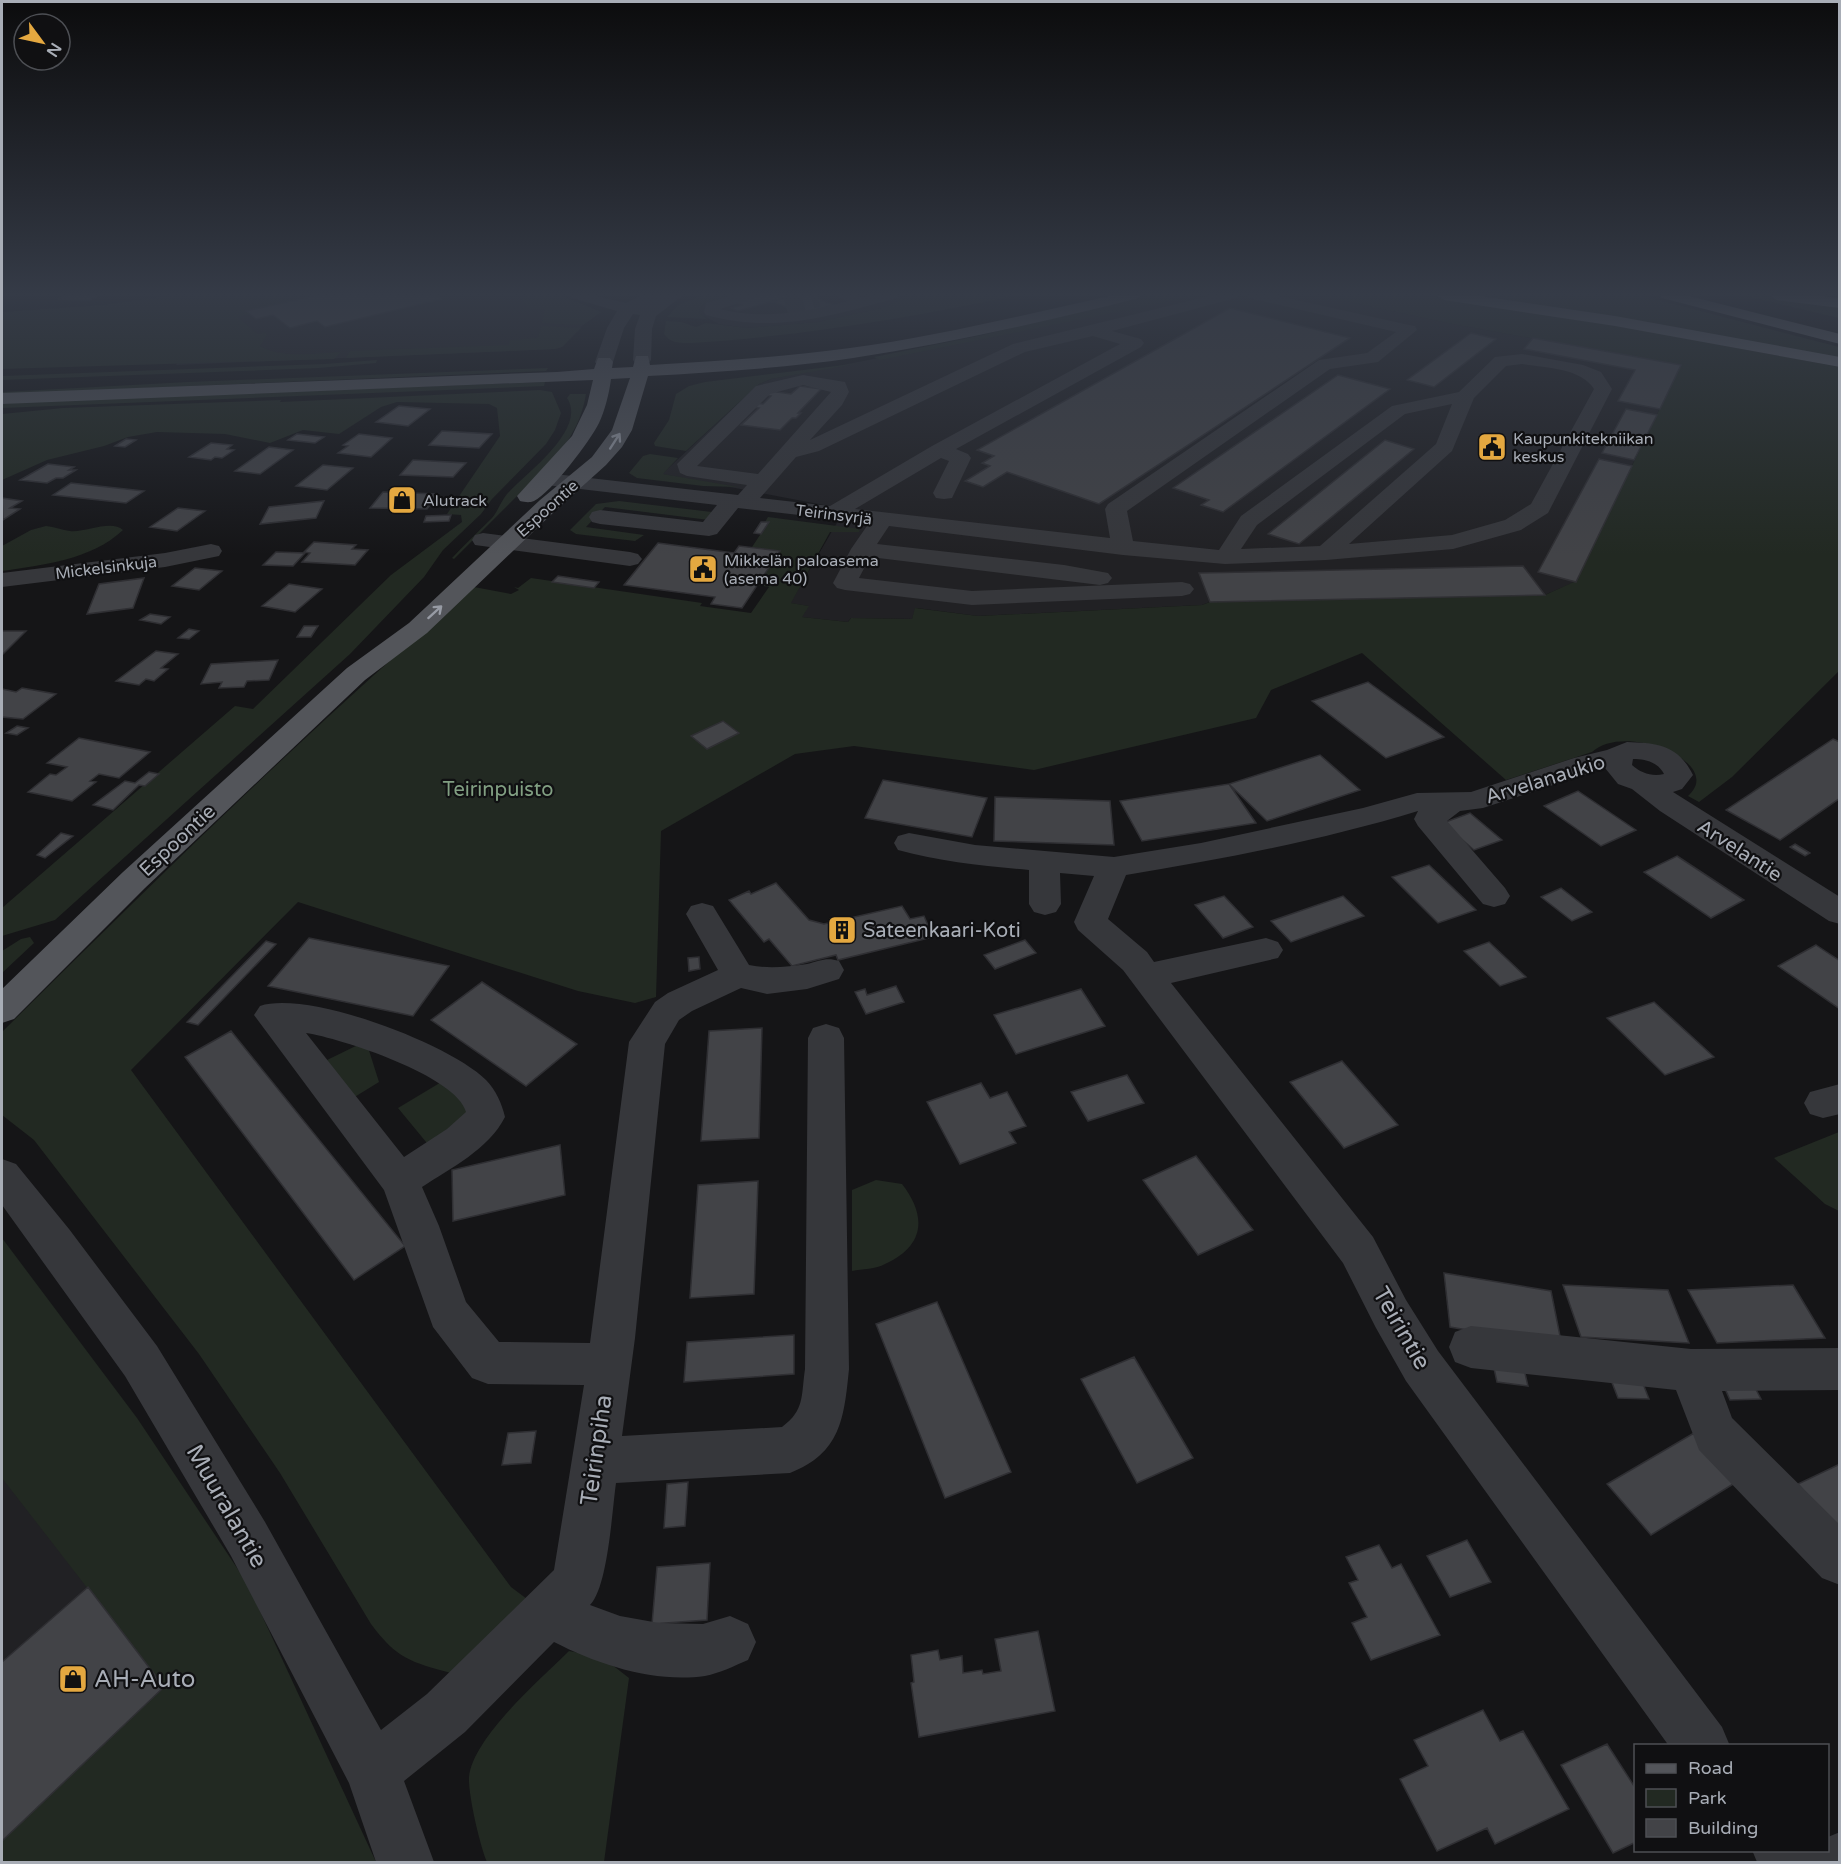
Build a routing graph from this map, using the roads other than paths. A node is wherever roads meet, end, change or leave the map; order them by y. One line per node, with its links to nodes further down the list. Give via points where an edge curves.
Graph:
1 (78, 382): 12 (main road)
2 (323, 382): 14 (main road)
3 (601, 382): 18 (main road, Espoontie, via 587,430)
4 (636, 382): 20 (main road, Espoontie, one-way to 4, via 615,443)
5 (790, 382): 19 (street, via 763,390 687,464 687,469 694,472)
6 (815, 382): 16 (street, via 838,386 839,395)
7 (948, 382): 16 (street, via 812,447)
8 (1064, 382): 15 (street)
9 (1299, 382): 28 (street, via 1116,509)
10 (1479, 382): 13 (street, Teirinsyrjä)
11 (1599, 382): 31 (street, Teirinsyrjä, via 1603,389 1540,508 1513,525 1453,542)
12 (2, 384)
13 (1465, 396): 31 (street, via 1444,447); 32 (street, via 1399,410 1250,521)
14 (2, 398)
15 (939, 450): 17 (street); 17 (street, via 961,458 950,496)
16 (788, 453): 19 (street)
17 (898, 476): 22 (street)
18 (546, 479): 20 (street, Teirinsyrjä); 25 (main road, Espoontie)
19 (762, 481): 21 (street)
20 (575, 483): 21 (street, Teirinsyrjä); 26 (main road, Espoontie)
21 (738, 503): 22 (street, Teirinsyrjä); 23 (street, via 709,529)
22 (831, 514): 24 (street, Teirinsyrjä)
23 (600, 517)
24 (882, 520): 27 (street, Teirinsyrjä); 29 (street)
25 (483, 540): 26 (street); 36 (main road, Espoontie, via 399,622)
26 (509, 543): 33 (street); 36 (main road, Espoontie, one-way to 26, via 418,628)
27 (1094, 545): 28 (street, Teirinsyrjä); 35 (street)
28 (1123, 548): 32 (street, Teirinsyrjä)
29 (862, 549): 35 (street); 35 (street, via 845,583 972,598)
30 (211, 551): 34 (street, Mickelsinkuja)
31 (1326, 553): 32 (street, Teirinsyrjä)
32 (1225, 557)
33 (630, 559)
34 (2, 580)
35 (1083, 585)
36 (356, 674): 51 (main road, Espoontie, via 134,880)
37 (1616, 757): 38 (street, Arvelanaukio, via 1618,768); 38 (street, Arvelanaukio, via 1627,750 1646,751 1665,758 1678,769 1679,775 1672,783); 39 (street, Arvelanaukio)
38 (1643, 783): 45 (street, Arvelantie)
39 (1463, 801): 42 (street, via 1417,802 1201,853); 43 (street, via 1429,819)
40 (909, 843): 41 (street, via 975,855)
41 (1044, 861): 42 (street); 44 (street)
42 (1114, 867): 50 (street, Teirintie, via 1090,922)
43 (1494, 896)
44 (1045, 904)
45 (1839, 913)
46 (702, 914): 49 (street)
47 (1266, 950): 50 (street)
48 (827, 970): 49 (street, via 767,981)
49 (738, 975): 56 (street, Teirinpiha, via 667,1011 647,1042)
50 (1147, 976): 63 (street, Teirintie, via 1358,1250 1422,1366)
51 (2, 1010)
52 (826, 1038): 59 (street, via 827,1369 822,1410 812,1433 790,1450)
53 (2, 1176): 64 (street, Muuralantie, via 147,1371 248,1539)
54 (400, 1181): 54 (street, via 356,1125 272,1015 361,1031 413,1051 466,1084 484,1102 486,1117 461,1140); 56 (street, via 448,1313 488,1363)
55 (1471, 1347): 57 (street)
56 (609, 1364): 59 (street, Teirinpiha)
57 (1691, 1370): 58 (street); 60 (street, via 1715,1434)
58 (1839, 1370)
59 (594, 1461): 61 (street, Teirinpiha, via 577,1583)
60 (1839, 1560)
61 (549, 1610): 62 (street, via 570,1624 632,1647 700,1650); 64 (street, Teirinpiha, via 446,1713)
62 (730, 1642)
63 (1702, 1744)
64 (373, 1771): 65 (street, Muuralantie)
65 (405, 1863)

